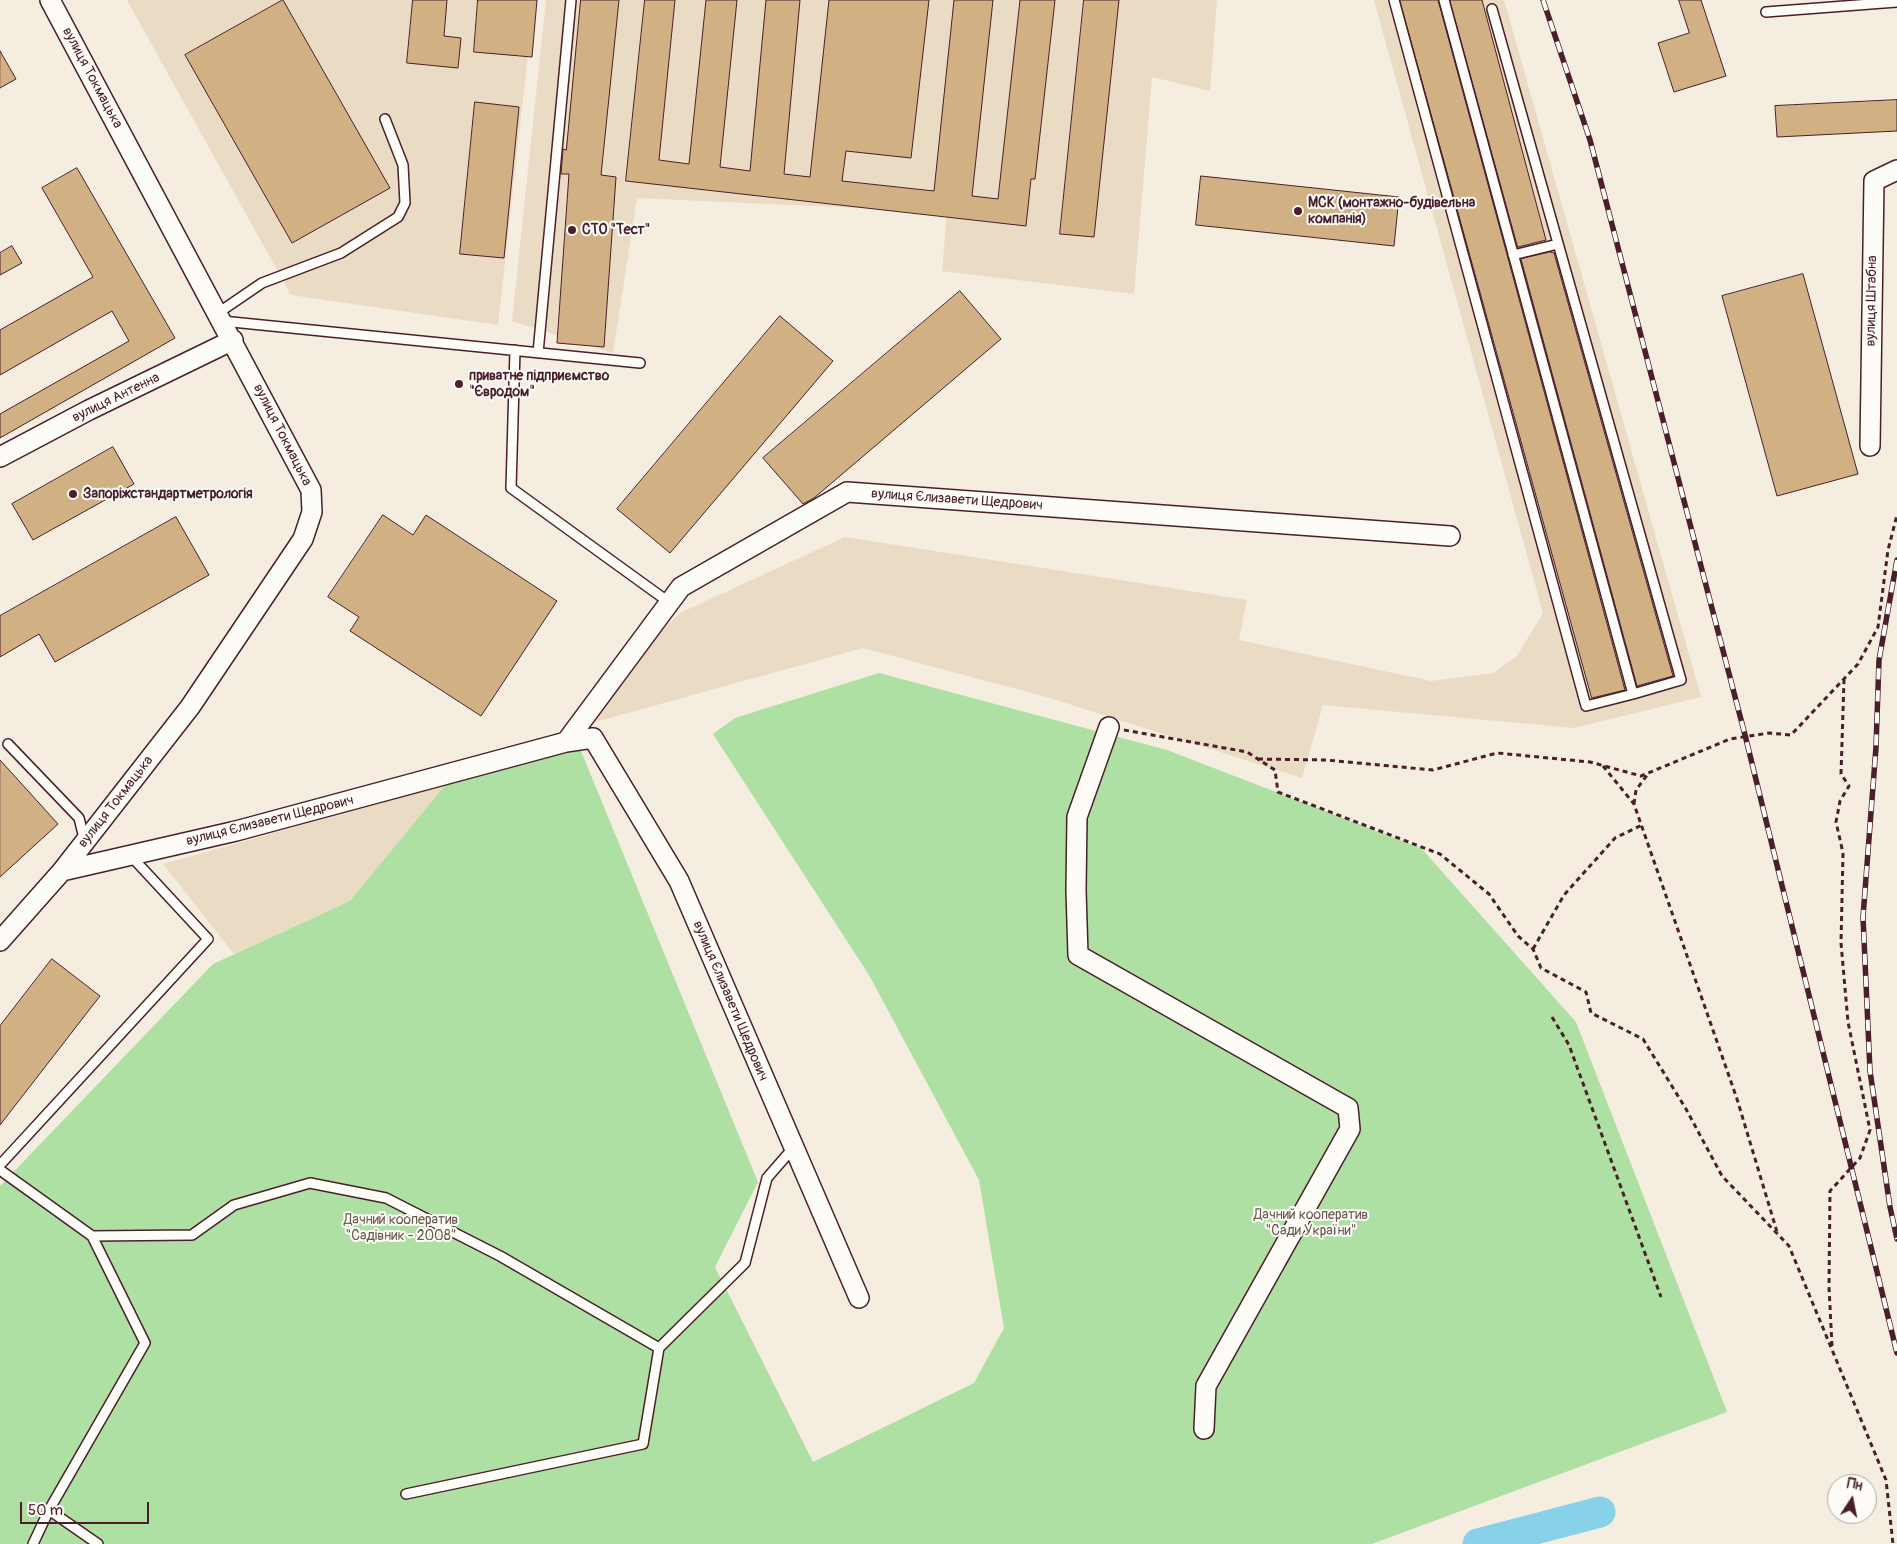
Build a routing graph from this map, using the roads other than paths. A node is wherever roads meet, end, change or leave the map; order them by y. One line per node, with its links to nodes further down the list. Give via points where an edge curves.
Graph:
1 (50, 0): 12 (street, вулиця Токмацька)
2 (571, 0): 15 (lane)
3 (1394, 0): 21 (lane, via 1586,706)
4 (1444, 0): 11 (lane)
5 (1897, 2): 7 (lane)
6 (1492, 9): 10 (lane)
7 (1766, 12)
8 (385, 119): 12 (lane, via 403,165 404,203 398,217 342,252 262,283)
9 (1897, 170): 17 (street, вулиця Штабна, via 1874,182)
10 (1558, 244): 11 (lane); 21 (lane, via 1681,680)
11 (1513, 255): 21 (lane)
12 (220, 317): 13 (street, вулиця Токмацька); 14 (lane)
13 (233, 340): 18 (street, вулиця Антенна); 25 (street, вулиця Токмацька, via 311,490 312,512 303,539 190,707)
14 (515, 350): 15 (lane); 20 (lane, via 511,488)
15 (538, 353): 16 (lane)
16 (640, 363)
17 (1870, 446)
18 (0, 457)
19 (1450, 536): 20 (street, вулиця Єлизавети Щедрович, via 847,492 681,587)
20 (670, 603): 23 (street, вулиця Єлизавети Щедрович)
21 (1632, 694)
22 (1109, 727): 35 (street, via 1077,816 1078,954 1348,1108 1350,1128 1206,1386)
23 (566, 742): 26 (street, вулиця Єлизавети Щедрович, via 236,831); 29 (street, вулиця Єлизавети Щедрович, via 593,738 679,881)
24 (8, 744): 25 (lane, via 79,818)
25 (85, 842): 27 (street, вулиця Токмацька)
26 (130, 855): 27 (street, вулиця Єлизавети Щедрович); 30 (lane, via 208,939)
27 (62, 871): 28 (street)
28 (0, 940)
29 (794, 1147): 33 (street, вулиця Єлизавети Щедрович); 34 (lane, via 767,1178 745,1263)
30 (0, 1165)
31 (0, 1170): 32 (lane)
32 (92, 1236): 34 (lane, via 192,1235 234,1205 310,1183 386,1198 500,1256); 37 (lane, via 145,1343)
33 (859, 1298)
34 (660, 1348): 36 (lane, via 644,1444)
35 (1204, 1429)
36 (406, 1494)
37 (49, 1510): 38 (lane); 39 (lane)
38 (33, 1544)
39 (98, 1544)

